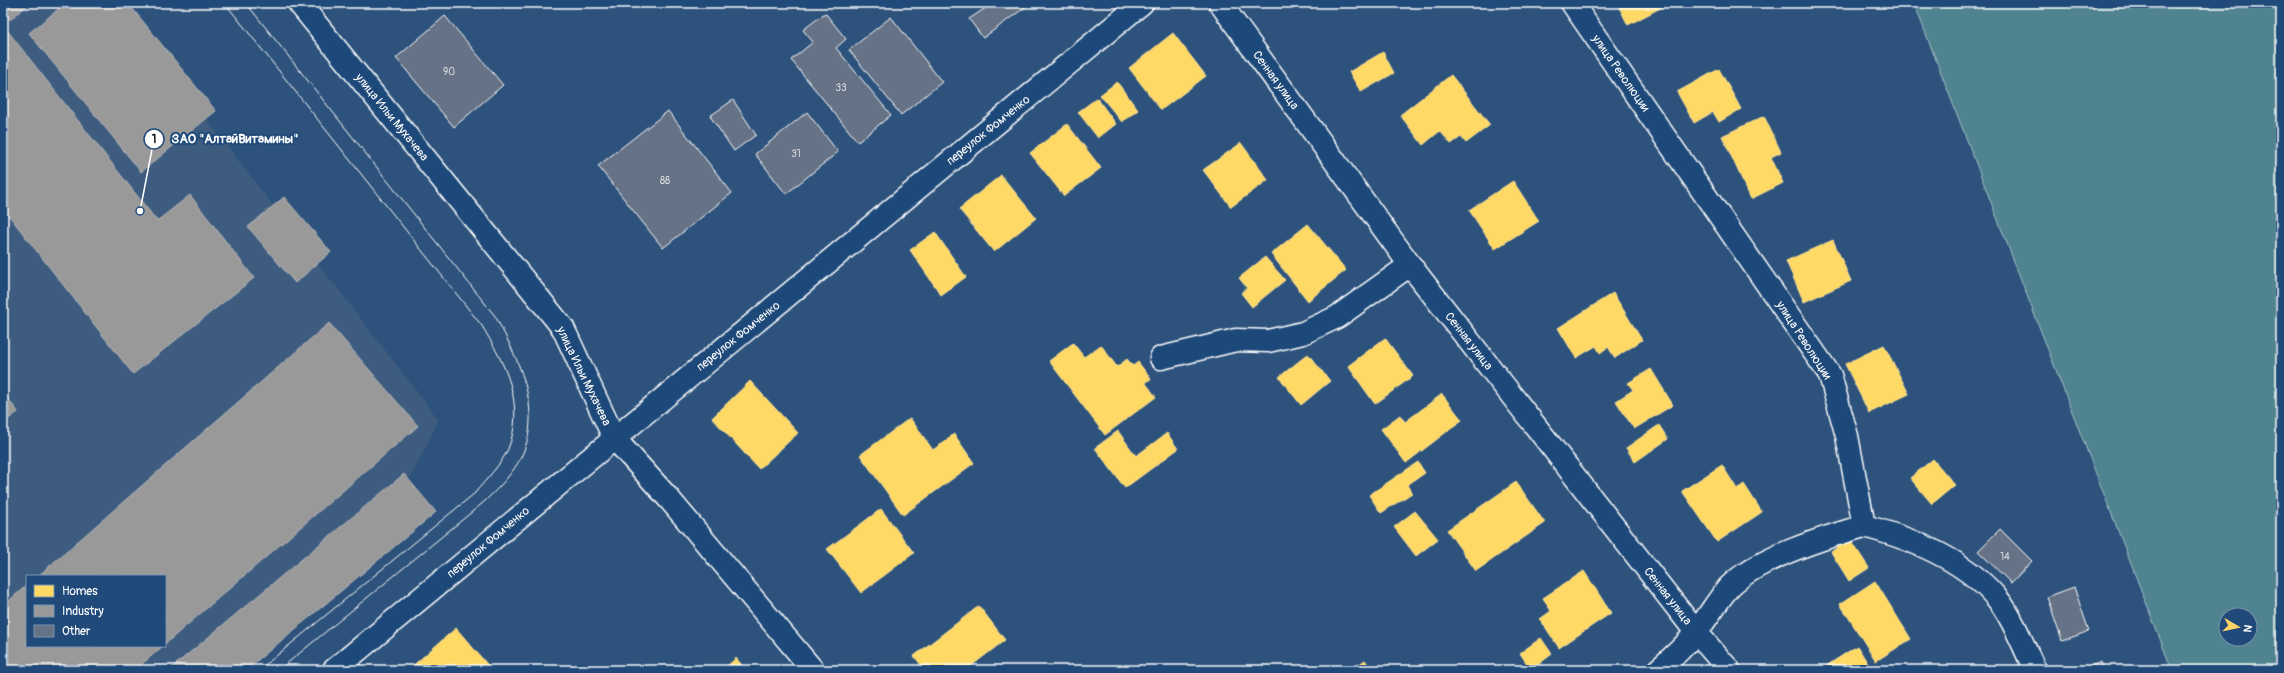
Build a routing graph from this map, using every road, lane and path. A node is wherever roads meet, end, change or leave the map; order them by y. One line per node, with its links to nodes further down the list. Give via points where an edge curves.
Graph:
1 (299, 3): 7 (street, улица Ильи Мухачева, via 563,328)
2 (1142, 3): 7 (street, переулок Фомченко)
3 (1220, 3): 5 (street, Сенная улица)
4 (1572, 3): 8 (street, улица Революции, via 1830,375 1845,428)
5 (1410, 265): 6 (street, via 1337,317 1303,334 1268,341 1236,340); 9 (street, Сенная улица)
6 (1161, 358)
7 (614, 438): 10 (street, переулок Фомченко); 11 (street, улица Ильи Мухачева, via 670,500)
8 (1864, 526): 9 (street, via 1822,538 1752,568 1722,595); 14 (street, via 1908,539 1954,562 1975,578 2004,608)
9 (1696, 632): 12 (street, via 1675,656); 13 (street, Сенная улица)
10 (334, 670)
11 (813, 670)
12 (1658, 670)
13 (1729, 670)
14 (2035, 670)

